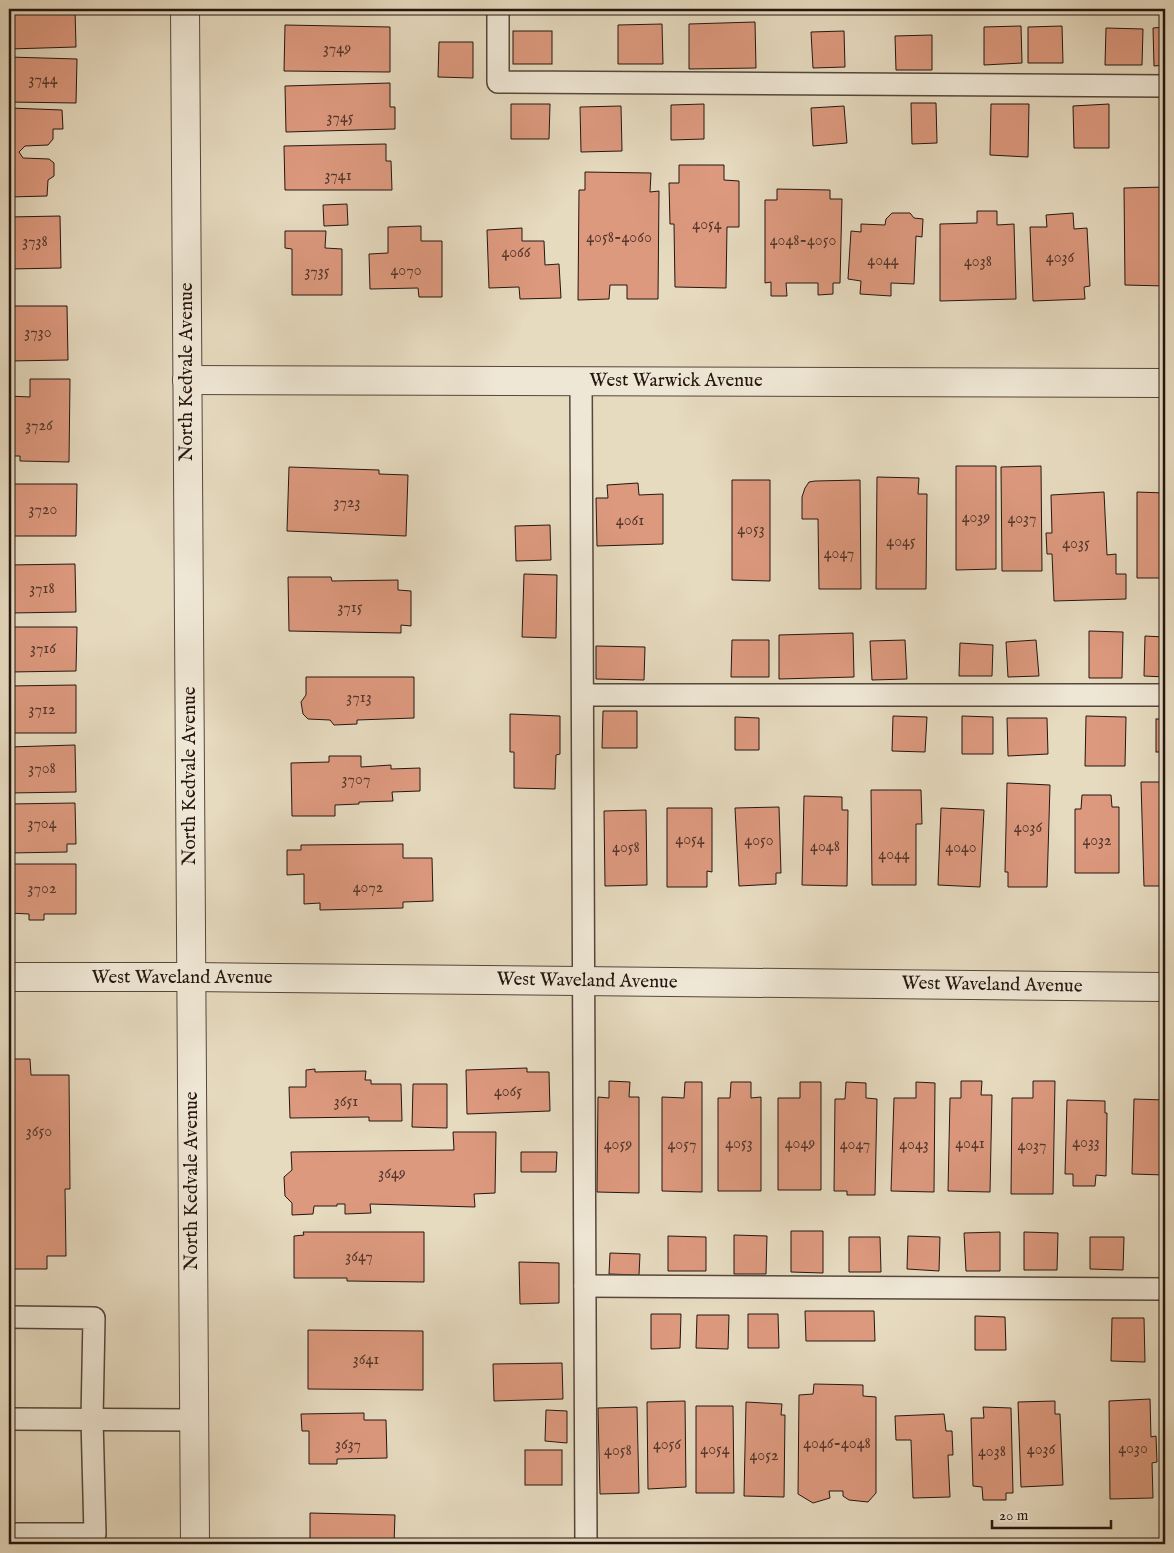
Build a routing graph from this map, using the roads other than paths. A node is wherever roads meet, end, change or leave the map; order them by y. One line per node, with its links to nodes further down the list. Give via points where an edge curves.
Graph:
1 (185, 9): 4 (street, North Kedvale Avenue)
2 (498, 9): 3 (lane, via 498,82)
3 (1165, 86)
4 (187, 380): 5 (street, West Warwick Avenue); 9 (street, North Kedvale Avenue)
5 (581, 380): 6 (street, West Warwick Avenue); 7 (lane)
6 (1165, 382)
7 (583, 695): 8 (lane); 11 (lane)
8 (1165, 695)
9 (191, 977): 10 (street, West Waveland Avenue); 11 (street, West Waveland Avenue); 18 (street, North Kedvale Avenue)
10 (9, 978)
11 (584, 981): 12 (street, West Waveland Avenue); 13 (lane)
12 (1165, 986)
13 (585, 1286): 14 (lane); 22 (lane)
14 (1165, 1289)
15 (9, 1317): 17 (lane, via 94,1318)
16 (9, 1419): 17 (lane)
17 (92, 1419): 18 (lane); 20 (lane)
18 (194, 1420): 21 (street, North Kedvale Avenue)
19 (9, 1534): 20 (lane)
20 (95, 1539)
21 (195, 1544)
22 (586, 1544)

